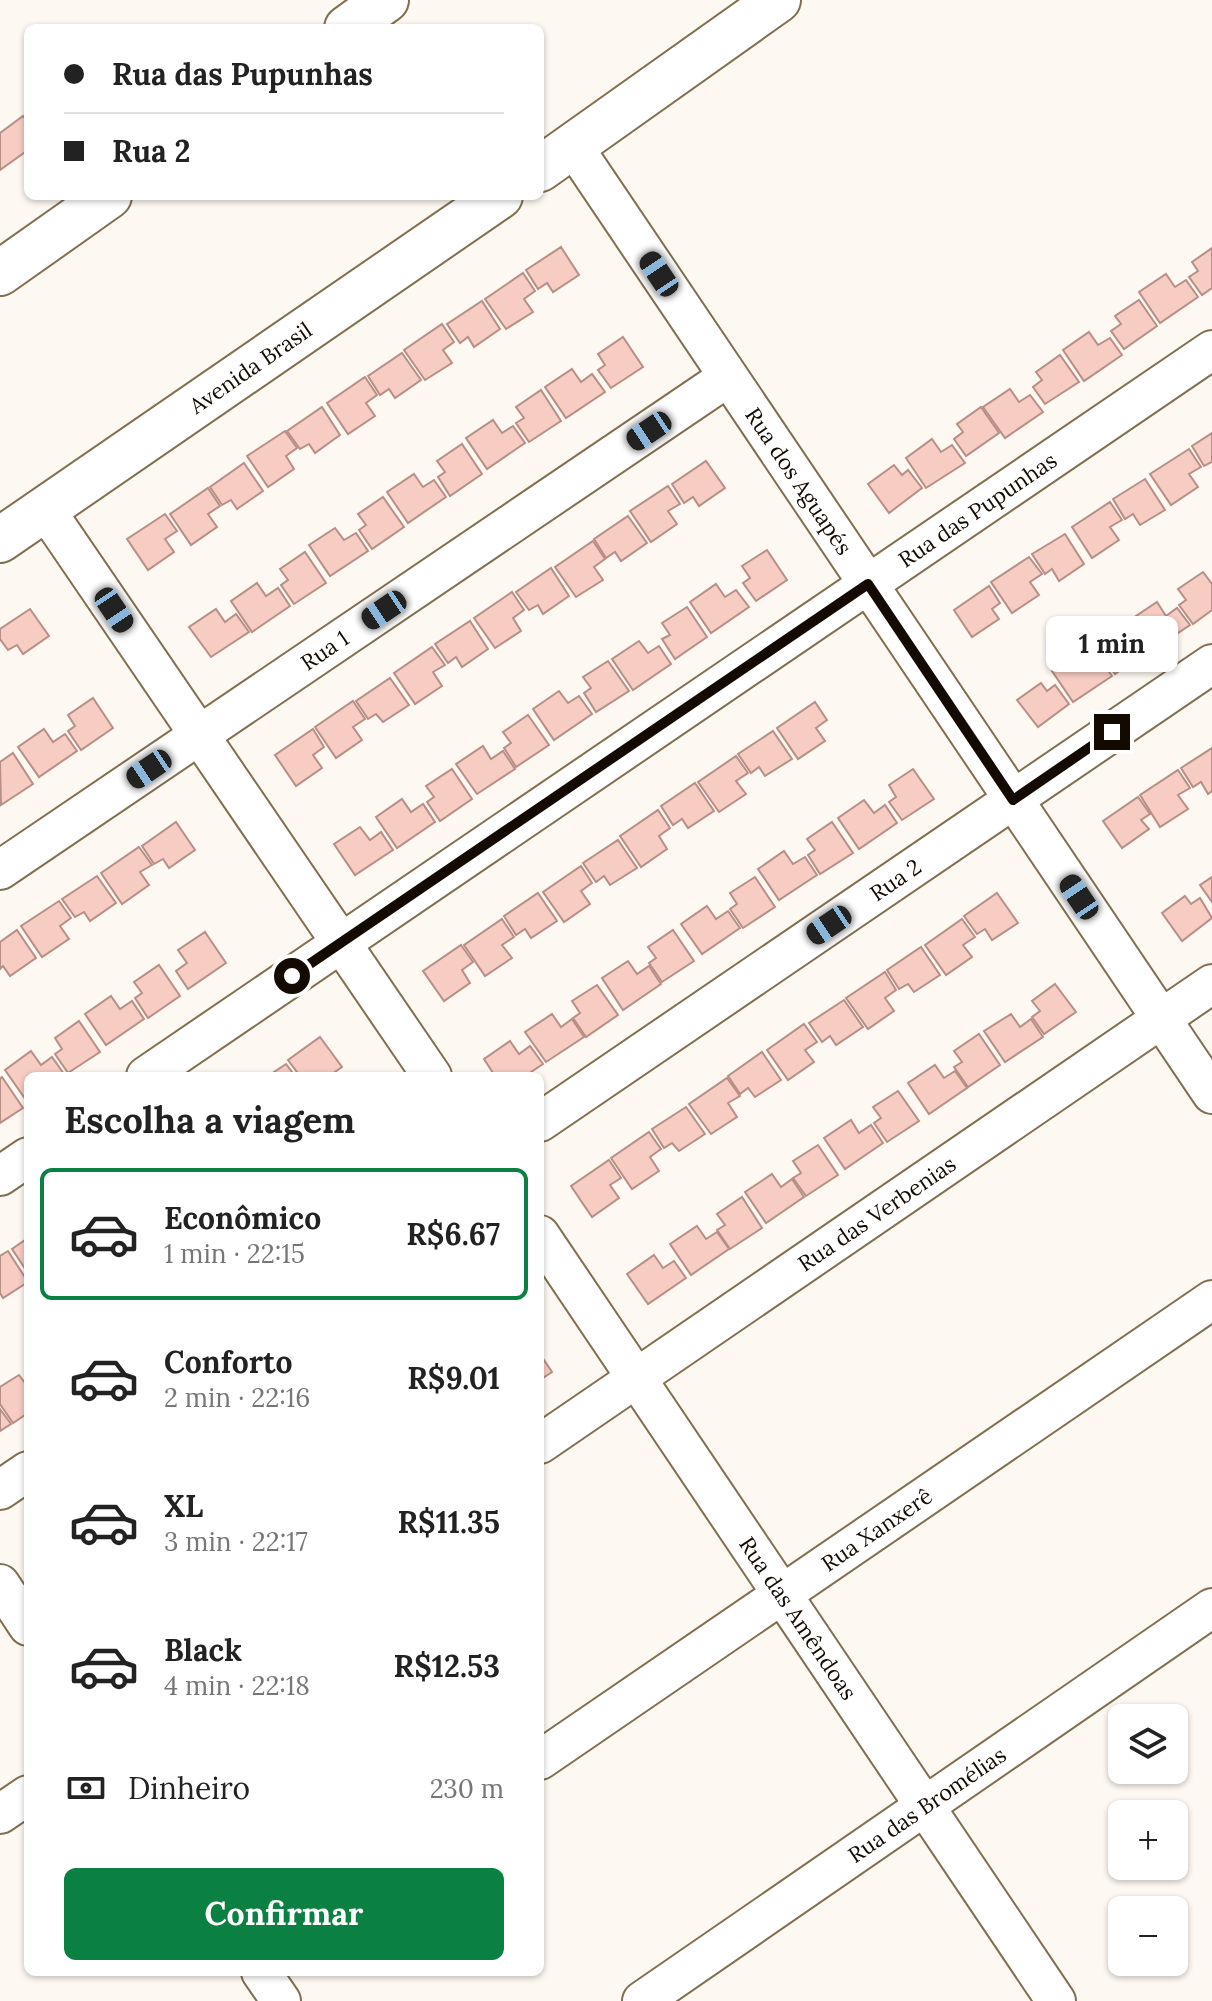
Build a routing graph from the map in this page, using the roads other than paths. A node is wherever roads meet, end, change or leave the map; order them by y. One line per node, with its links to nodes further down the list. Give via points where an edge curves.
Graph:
1 (386, 0): 3 (street)
2 (778, 0): 4 (street)
3 (353, 24)
4 (556, 157): 9 (street, Rua dos Aguapés)
5 (103, 200): 7 (street)
6 (494, 200): 10 (street, Avenida Brasil)
7 (0, 273)
8 (1212, 350): 12 (street, Rua das Pupunhas)
9 (728, 377): 12 (street, Rua dos Aguapés); 14 (street, Rua 1)
10 (45, 509): 11 (street, Avenida Brasil); 14 (street)
11 (0, 540)
12 (868, 584): 15 (street, Rua dos Aguapés); 17 (street, Rua das Pupunhas)
13 (1212, 664): 15 (street, Rua 2)
14 (199, 735): 16 (street, Rua 1); 17 (street)
15 (1013, 800): 19 (street, Rua dos Aguapés); 23 (street, Rua 2)
16 (0, 870)
17 (341, 943): 20 (street, Rua das Pupunhas); 21 (street)
18 (1212, 984): 19 (street, Rua das Verbenias)
19 (1161, 1019): 22 (street, Rua dos Aguapés); 28 (street, Rua das Verbenias)
20 (152, 1072)
21 (429, 1072)
22 (1212, 1094)
23 (544, 1119)
24 (24, 1160): 25 (street)
25 (0, 1176)
26 (544, 1241): 28 (street, Rua das Amêndoas)
27 (1212, 1300): 33 (street, Rua Xanxerê)
28 (638, 1377): 29 (street, Rua das Verbenias); 33 (street, Rua das Amêndoas)
29 (544, 1441)
30 (24, 1474): 31 (street)
31 (0, 1490)
32 (0, 1584): 35 (street)
33 (782, 1594): 36 (street, Rua Xanxerê); 38 (street, Rua das Amêndoas)
34 (1212, 1608): 38 (street, Rua das Bromélias)
35 (24, 1620)
36 (544, 1757)
37 (24, 1798): 39 (street)
38 (925, 1806): 42 (street, Rua das Bromélias); 43 (street, Rua das Amêndoas)
39 (0, 1814)
40 (264, 1976): 41 (street)
41 (281, 2001)
42 (642, 2001)
43 (1056, 2001)

